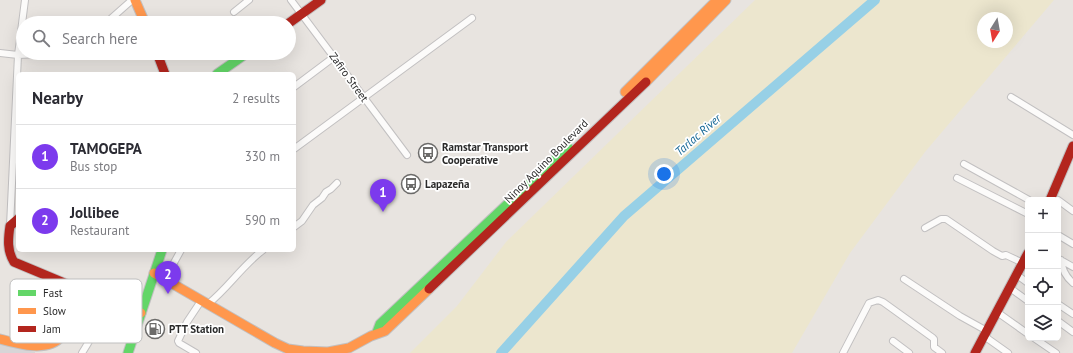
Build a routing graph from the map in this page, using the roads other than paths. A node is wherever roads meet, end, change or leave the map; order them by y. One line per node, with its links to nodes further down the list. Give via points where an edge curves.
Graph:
1 (25, 0): 11 (street)
2 (132, 0): 12 (street)
3 (135, 0): 13 (main road)
4 (249, 0): 9 (street)
5 (291, 0): 10 (street, Zafiro Street)
6 (321, 0): 10 (main road)
7 (717, 0): 70 (main road, Ninoy Aquino Boulevard, via 629,89 380,324)
8 (726, 0): 70 (main road, Ninoy Aquino Boulevard, via 656,71 389,328)
9 (234, 12)
10 (302, 14): 14 (main road); 18 (street, Zafiro Street)
11 (23, 16)
12 (114, 16)
13 (142, 16)
14 (296, 18)
15 (472, 18): 26 (street)
16 (0, 53): 17 (street)
17 (16, 55)
18 (334, 57): 25 (street); 26 (street, Zafiro Street)
19 (18, 60): 22 (street)
20 (160, 60): 23 (main road)
21 (237, 60): 24 (main road)
22 (17, 72)
23 (164, 72)
24 (221, 72)
25 (296, 86)
26 (364, 97): 31 (street); 32 (street, Zafiro Street)
27 (16, 98): 42 (street)
28 (1011, 98): 29 (street)
29 (1073, 135)
30 (1073, 146): 36 (main road)
31 (296, 148)
32 (407, 154)
33 (964, 164): 37 (street)
34 (957, 178): 40 (street)
35 (336, 183): 43 (street)
36 (1055, 197)
37 (1025, 198)
38 (1061, 203): 39 (street)
39 (1073, 211)
40 (1025, 212)
41 (16, 221): 42 (main road)
42 (10, 226): 57 (main road, via 9,248 14,262)
43 (296, 226)
44 (925, 228): 53 (street, via 946,219 993,252)
45 (1061, 237): 46 (street)
46 (1073, 244)
47 (161, 252): 55 (main road)
48 (180, 252): 58 (street)
49 (261, 252): 64 (street, via 220,294)
50 (1025, 259): 53 (main road)
51 (1061, 260): 54 (street)
52 (1061, 262): 61 (street, via 1064,273)
53 (1023, 263): 56 (main road)
54 (1073, 267)
55 (154, 273): 58 (main road, Ninoy Aquino Boulevard); 66 (main road)
56 (1017, 275): 60 (street); 62 (main road)
57 (55, 279)
58 (165, 279): 64 (main road, Ninoy Aquino Boulevard)
59 (904, 279): 73 (street)
60 (1025, 281)
61 (1073, 283)
62 (1010, 288): 63 (street); 67 (main road)
63 (1025, 299)
64 (205, 303): 70 (main road, Ninoy Aquino Boulevard, via 291,350 311,353 334,351 347,348); 84 (street, via 187,322 178,341)
65 (1060, 305): 68 (street)
66 (142, 310)
67 (997, 312): 71 (street); 73 (main road)
68 (1073, 314)
69 (1061, 323): 72 (street)
70 (377, 332)
71 (1025, 332)
72 (1073, 332)
73 (986, 334): 88 (main road); 89 (street)
74 (0, 339): 77 (main road)
75 (893, 341): 86 (street)
76 (1038, 341): 90 (street)
77 (10, 342)
78 (16, 343): 79 (main road, via 41,347)
79 (52, 343)
80 (87, 343): 82 (street)
81 (131, 343): 83 (main road)
82 (82, 353)
83 (128, 353)
84 (196, 353)
85 (843, 353): 87 (street, via 869,303 878,300 933,338 934,347)
86 (908, 353)
87 (942, 353)
88 (975, 353)
89 (1008, 353)
90 (1056, 353)

